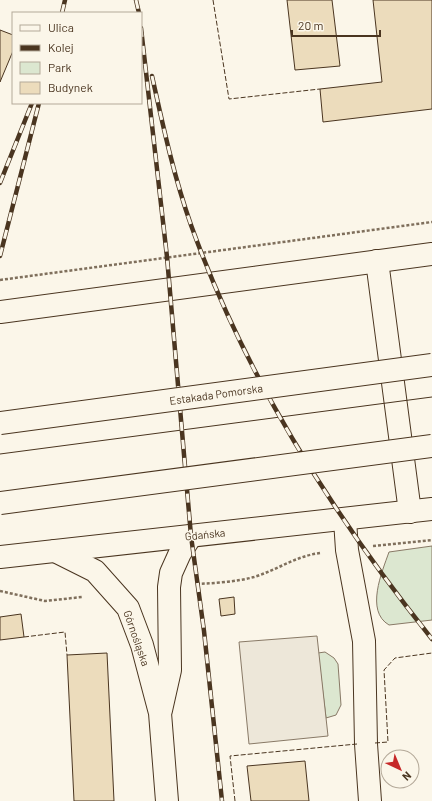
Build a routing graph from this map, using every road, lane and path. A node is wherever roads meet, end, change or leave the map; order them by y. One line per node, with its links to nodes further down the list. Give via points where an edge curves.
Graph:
1 (432, 222): 4 (path)
2 (432, 254): 3 (street)
3 (377, 261): 5 (street); 11 (street)
4 (0, 280)
5 (0, 312)
6 (432, 365): 7 (street, Estakada Pomorska, bridge)
7 (0, 423)
8 (432, 446): 9 (street, bridge)
9 (0, 503)
10 (432, 509): 11 (street, Gdańska)
11 (410, 512): 12 (street, Gdańska)
12 (345, 520): 13 (street, Gdańska); 15 (street)
13 (191, 536): 16 (street, Gdańska); 18 (street, Górnośląska, via 171,573)
14 (432, 540): 15 (path)
15 (347, 550): 18 (path, via 311,554 245,579); 23 (street, via 364,641)
16 (55, 551): 17 (street, Gdańska); 20 (street, Górnośląska, via 95,571)
17 (0, 557)
18 (169, 587): 21 (street, Górnośląska, via 170,670)
19 (0, 592): 20 (path, via 46,600)
20 (115, 593): 21 (street, Górnośląska, via 128,608 142,645)
21 (160, 713): 22 (street, Górnośląska)
22 (167, 801)
23 (370, 801)

